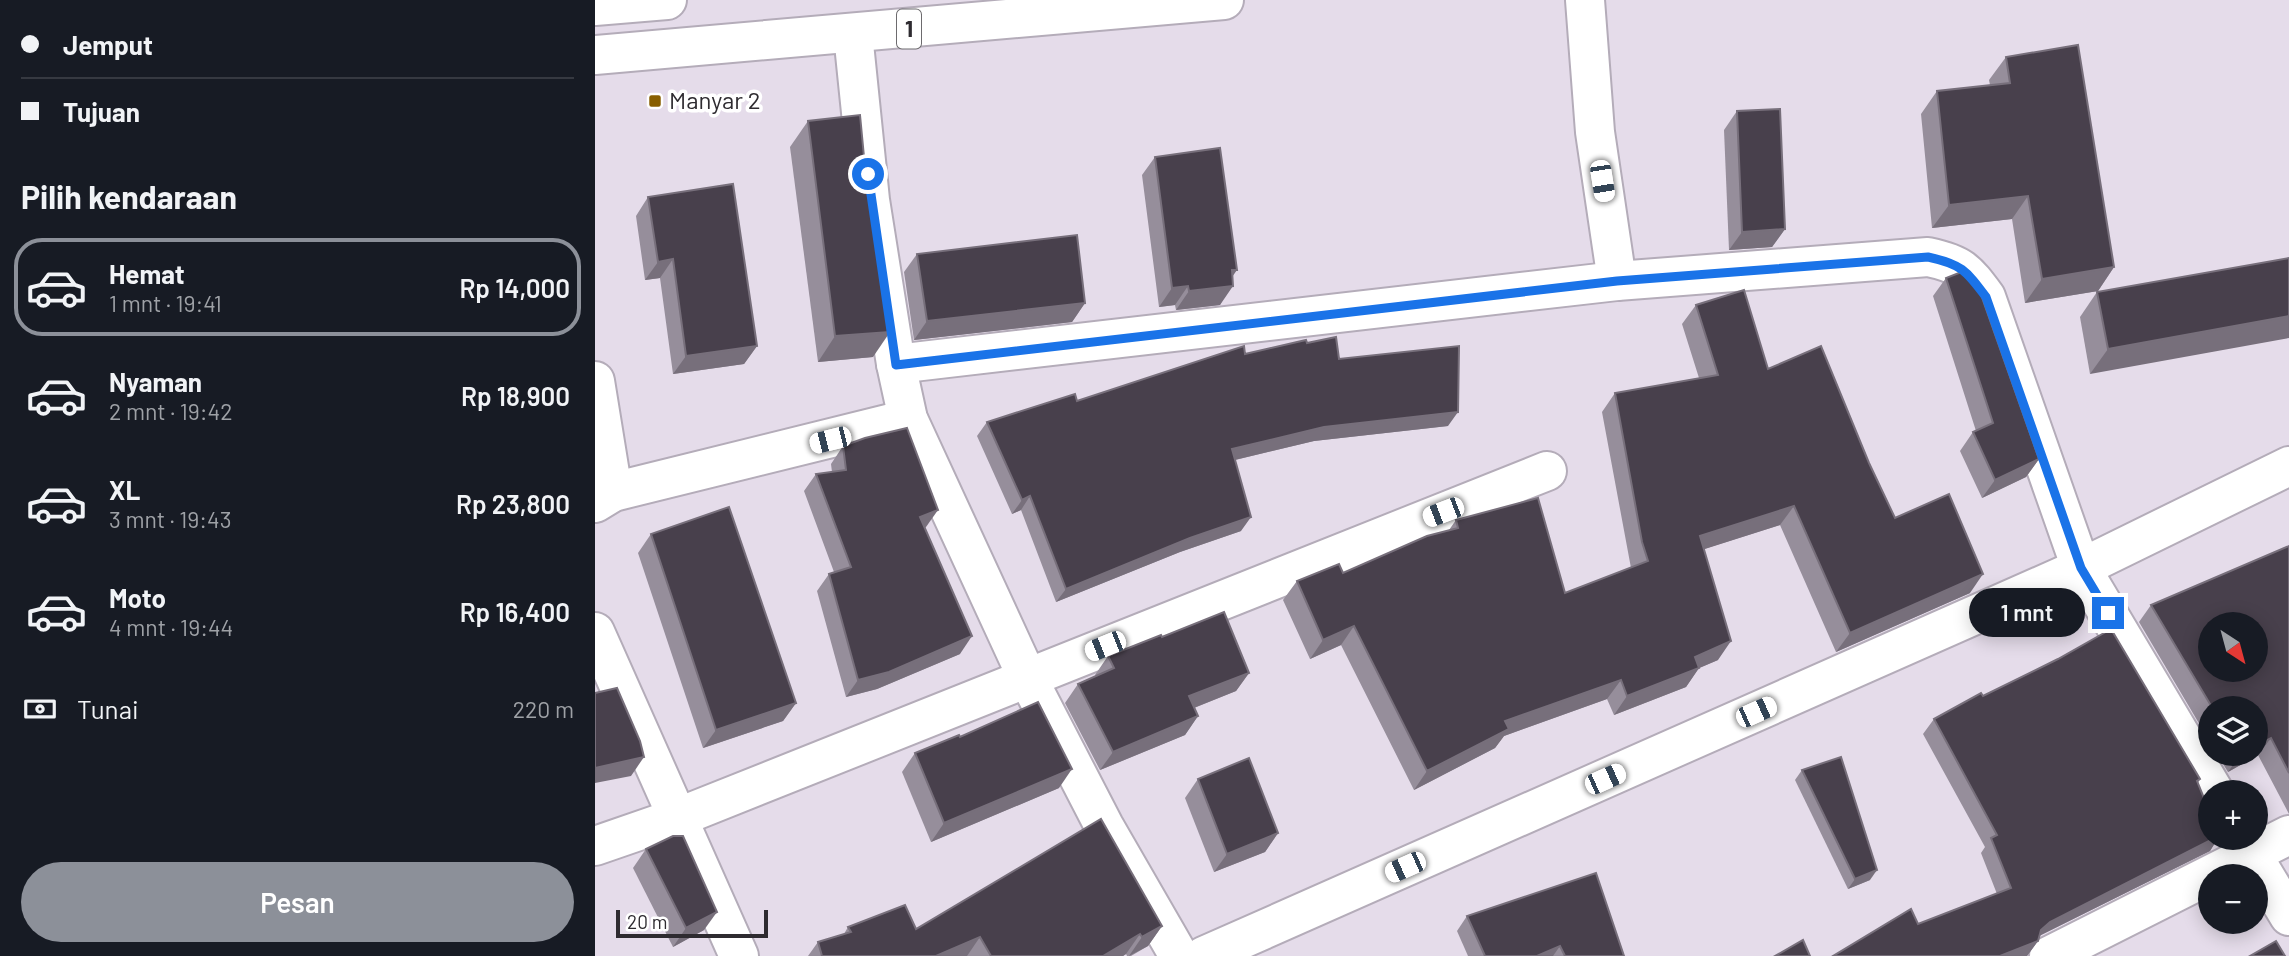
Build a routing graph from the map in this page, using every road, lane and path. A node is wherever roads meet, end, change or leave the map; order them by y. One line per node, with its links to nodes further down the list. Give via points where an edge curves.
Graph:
1 (667, 0): 4 (main road)
2 (1224, 0): 5 (main road, 1)
3 (1585, 0): 7 (main road, via 1595,132)
4 (595, 6)
5 (853, 34): 6 (main road, 1); 8 (main road, via 870,200)
6 (595, 55)
7 (1617, 281): 8 (main road); 14 (main road, via 1928,257 1951,262 1967,272 1986,297)
8 (896, 365): 10 (main road)
9 (595, 381): 13 (main road)
10 (908, 419): 13 (main road); 16 (main road)
11 (2289, 466): 14 (main road)
12 (1547, 471): 16 (main road)
13 (604, 498)
14 (2081, 568): 17 (main road); 27 (main road)
15 (595, 632): 18 (main road)
16 (1027, 677): 18 (main road); 26 (main road, via 1104,826)
17 (2207, 780)
18 (679, 817): 21 (main road); 25 (main road)
19 (2289, 835): 20 (main road)
20 (2268, 840)
21 (595, 846)
22 (2239, 850): 28 (main road)
23 (2248, 850): 24 (main road)
24 (2289, 916)
25 (740, 956)
26 (1179, 956)
27 (1204, 956)
28 (2049, 956)

